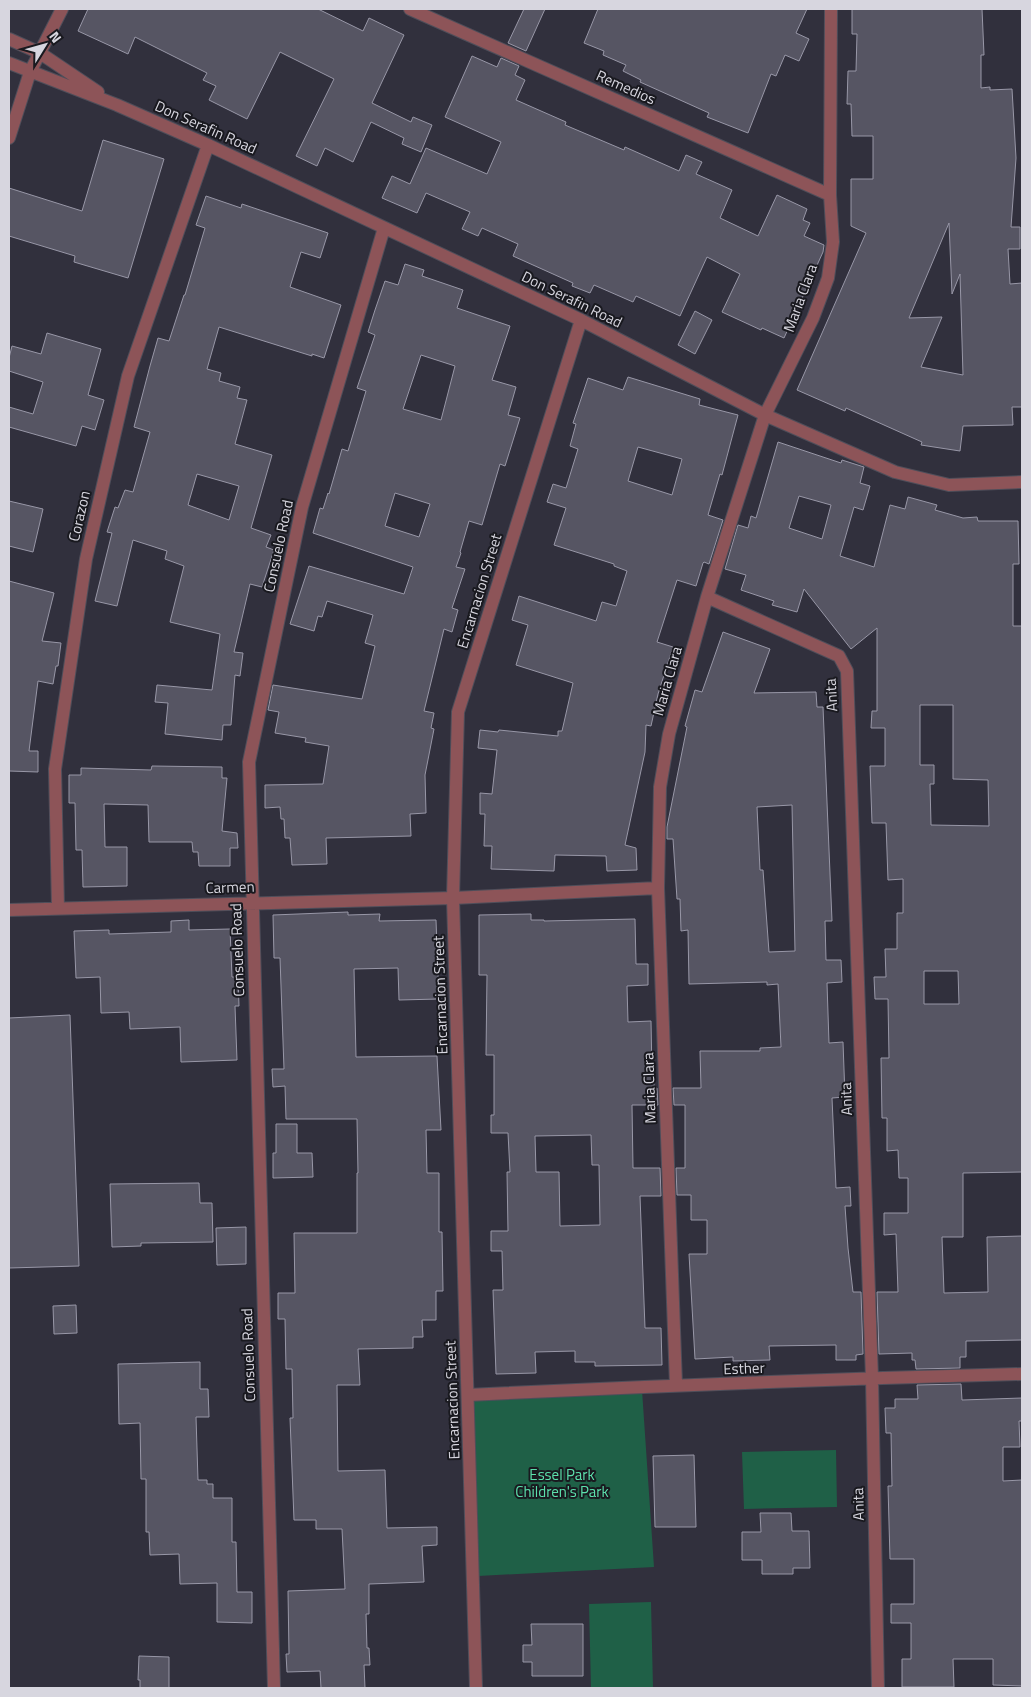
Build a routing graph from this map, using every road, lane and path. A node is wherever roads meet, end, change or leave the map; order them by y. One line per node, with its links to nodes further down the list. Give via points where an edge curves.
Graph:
1 (62, 9): 5 (street)
2 (410, 9): 11 (street, Remedios)
3 (831, 9): 11 (street, Maria Clara)
4 (9, 39): 5 (street, Don Serafin Road)
5 (40, 53): 7 (street); 8 (street, Don Serafin Road)
6 (9, 63): 7 (street, Don Serafin Road)
7 (30, 72): 8 (street, Don Serafin Road); 9 (street)
8 (117, 105): 10 (street, Don Serafin Road)
9 (9, 138)
10 (208, 145): 12 (street, Don Serafin Road); 20 (street, Corazon, via 128,376 86,559 55,769)
11 (830, 195): 14 (street, Maria Clara, via 833,242 828,278 813,318)
12 (384, 228): 13 (street, Don Serafin Road); 19 (street, Consuelo Road, via 302,507 249,762)
13 (581, 320): 14 (street, Don Serafin Road); 18 (street, Encarnacion Street, via 458,712)
14 (765, 415): 15 (street, Don Serafin Road, via 895,472 949,485); 16 (street, Maria Clara)
15 (1022, 482)
16 (707, 597): 17 (street, Maria Clara, via 669,734 660,787); 23 (street, Anita, via 839,656 847,671)
17 (658, 888): 18 (street, Carmen); 24 (street, Maria Clara)
18 (453, 898): 19 (street, Carmen); 25 (street, Encarnacion Street)
19 (252, 902): 20 (street, Carmen); 26 (street, Consuelo Road)
20 (58, 908): 21 (street, Carmen)
21 (9, 910)
22 (1022, 1374): 23 (street, Esther)
23 (872, 1378): 24 (street, Esther); 28 (street, Anita)
24 (676, 1385): 25 (street, Esther)
25 (468, 1395): 27 (street, Encarnacion Street)
26 (274, 1688)
27 (476, 1688)
28 (878, 1688)

